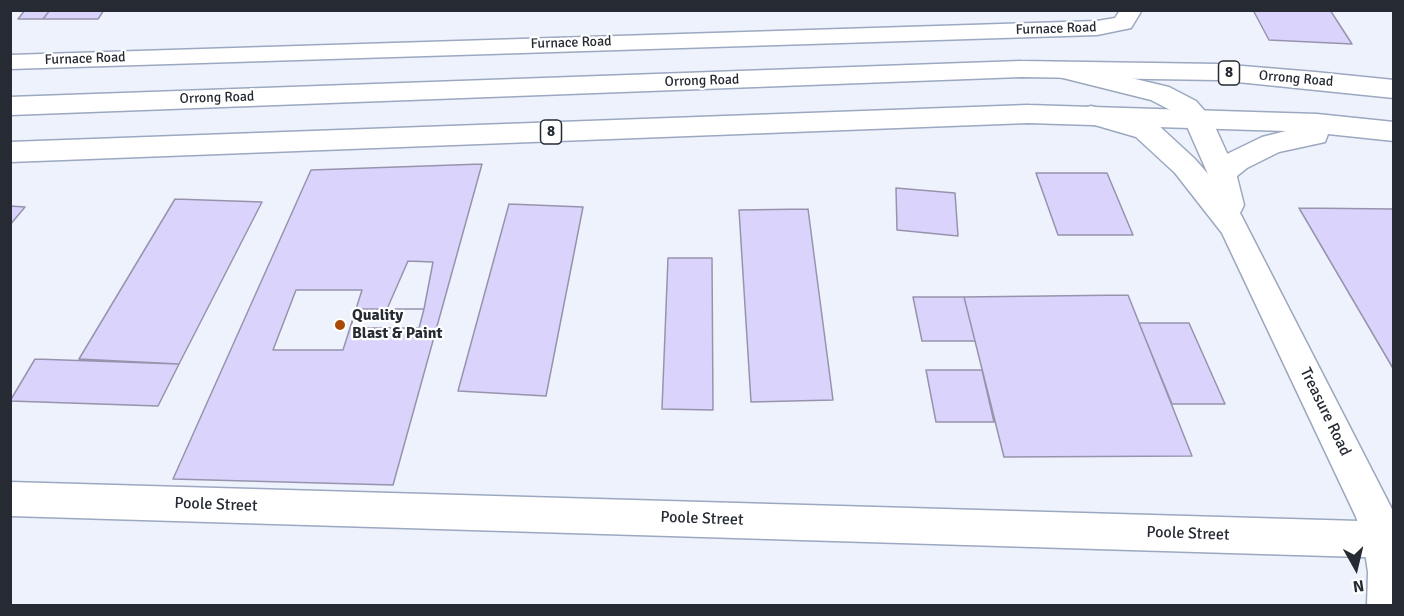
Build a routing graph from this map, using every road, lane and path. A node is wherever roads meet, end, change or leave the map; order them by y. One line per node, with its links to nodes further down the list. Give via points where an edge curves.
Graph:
1 (1129, 14): 2 (street, Furnace Road, via 1113,27 1097,28)
2 (10, 62)
3 (1064, 70): 4 (main road, Orrong Road / 8, via 1218,72); 5 (main road, Orrong Road / 8); 7 (main road, Treasure Road, via 1160,93)
4 (1394, 89)
5 (10, 106)
6 (1091, 115): 7 (main road, 8); 9 (main road, 8, via 1028,114); 11 (main road, Treasure Road, via 1146,130 1185,166)
7 (1197, 118): 8 (main road, 8, via 1317,123); 10 (main road, Treasure Road)
8 (1387, 131): 10 (main road, via 1320,135 1272,144)
9 (10, 152)
10 (1222, 173): 11 (main road, Treasure Road)
11 (1233, 227): 13 (main road, Treasure Road)
12 (10, 499): 13 (street, Poole Street)
13 (1388, 540): 14 (main road, Treasure Road)
14 (1388, 606)

